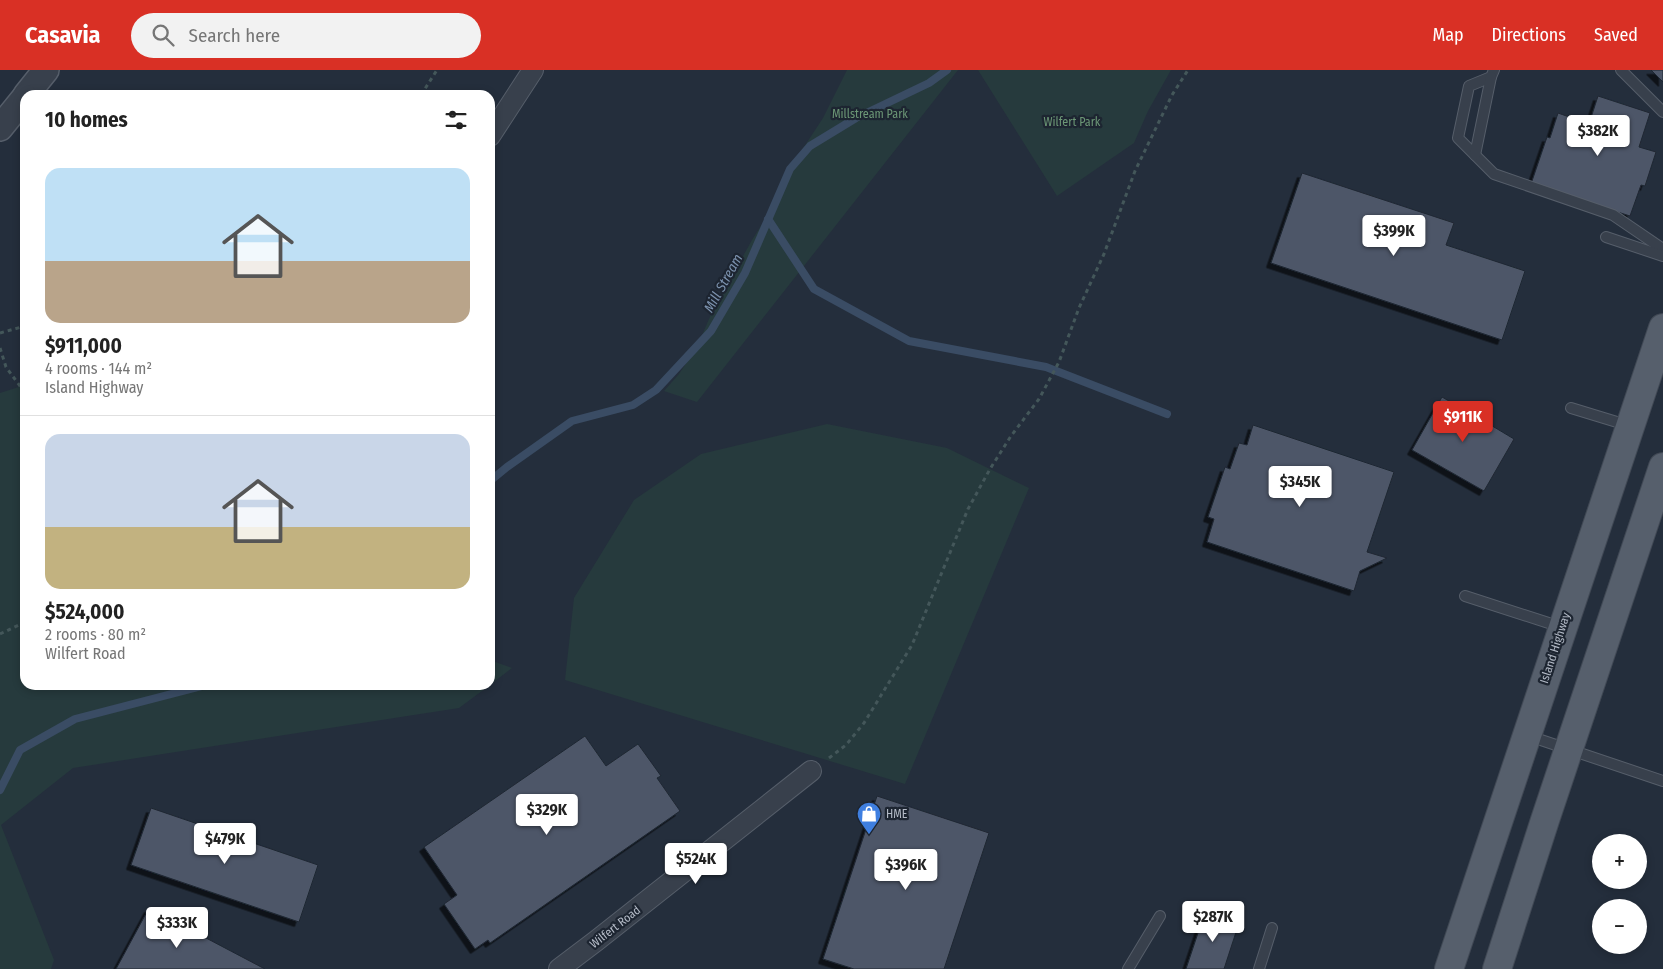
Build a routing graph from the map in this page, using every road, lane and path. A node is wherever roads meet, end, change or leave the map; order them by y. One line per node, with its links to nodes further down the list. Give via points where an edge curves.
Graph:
1 (46, 70): 7 (street)
2 (437, 70): 8 (path)
3 (533, 70): 12 (street)
4 (1188, 70): 31 (path, via 1172,95 1135,171 1059,362 968,509 912,644 846,745)
5 (1621, 70): 10 (lane)
6 (1493, 73): 13 (lane); 13 (lane, via 1469,86 1458,138)
7 (31, 90)
8 (424, 90)
9 (20, 103): 11 (street)
10 (1663, 112)
11 (0, 128)
12 (495, 128)
13 (1475, 155): 15 (lane, via 1494,174 1612,215)
14 (1606, 237): 16 (lane)
15 (1663, 248)
16 (1663, 256)
17 (20, 327): 19 (path)
18 (1663, 328): 23 (main road, Island Highway)
19 (0, 333)
20 (0, 348): 21 (path, via 6,366)
21 (20, 386)
22 (1571, 408): 23 (lane)
23 (1630, 426): 27 (main road, Island Highway)
24 (1663, 467): 30 (main road)
25 (1465, 596): 27 (lane)
26 (20, 624): 28 (path)
27 (1562, 627): 29 (main road, Island Highway)
28 (0, 634)
29 (1527, 735): 30 (lane); 38 (main road, Island Highway)
30 (1569, 749): 32 (lane); 39 (main road)
31 (810, 771): 35 (street, Wilfert Road)
32 (1663, 781)
33 (1160, 916): 36 (lane)
34 (1272, 928): 37 (lane)
35 (559, 969)
36 (1128, 969)
37 (1259, 969)
38 (1449, 969)
39 (1497, 969)

